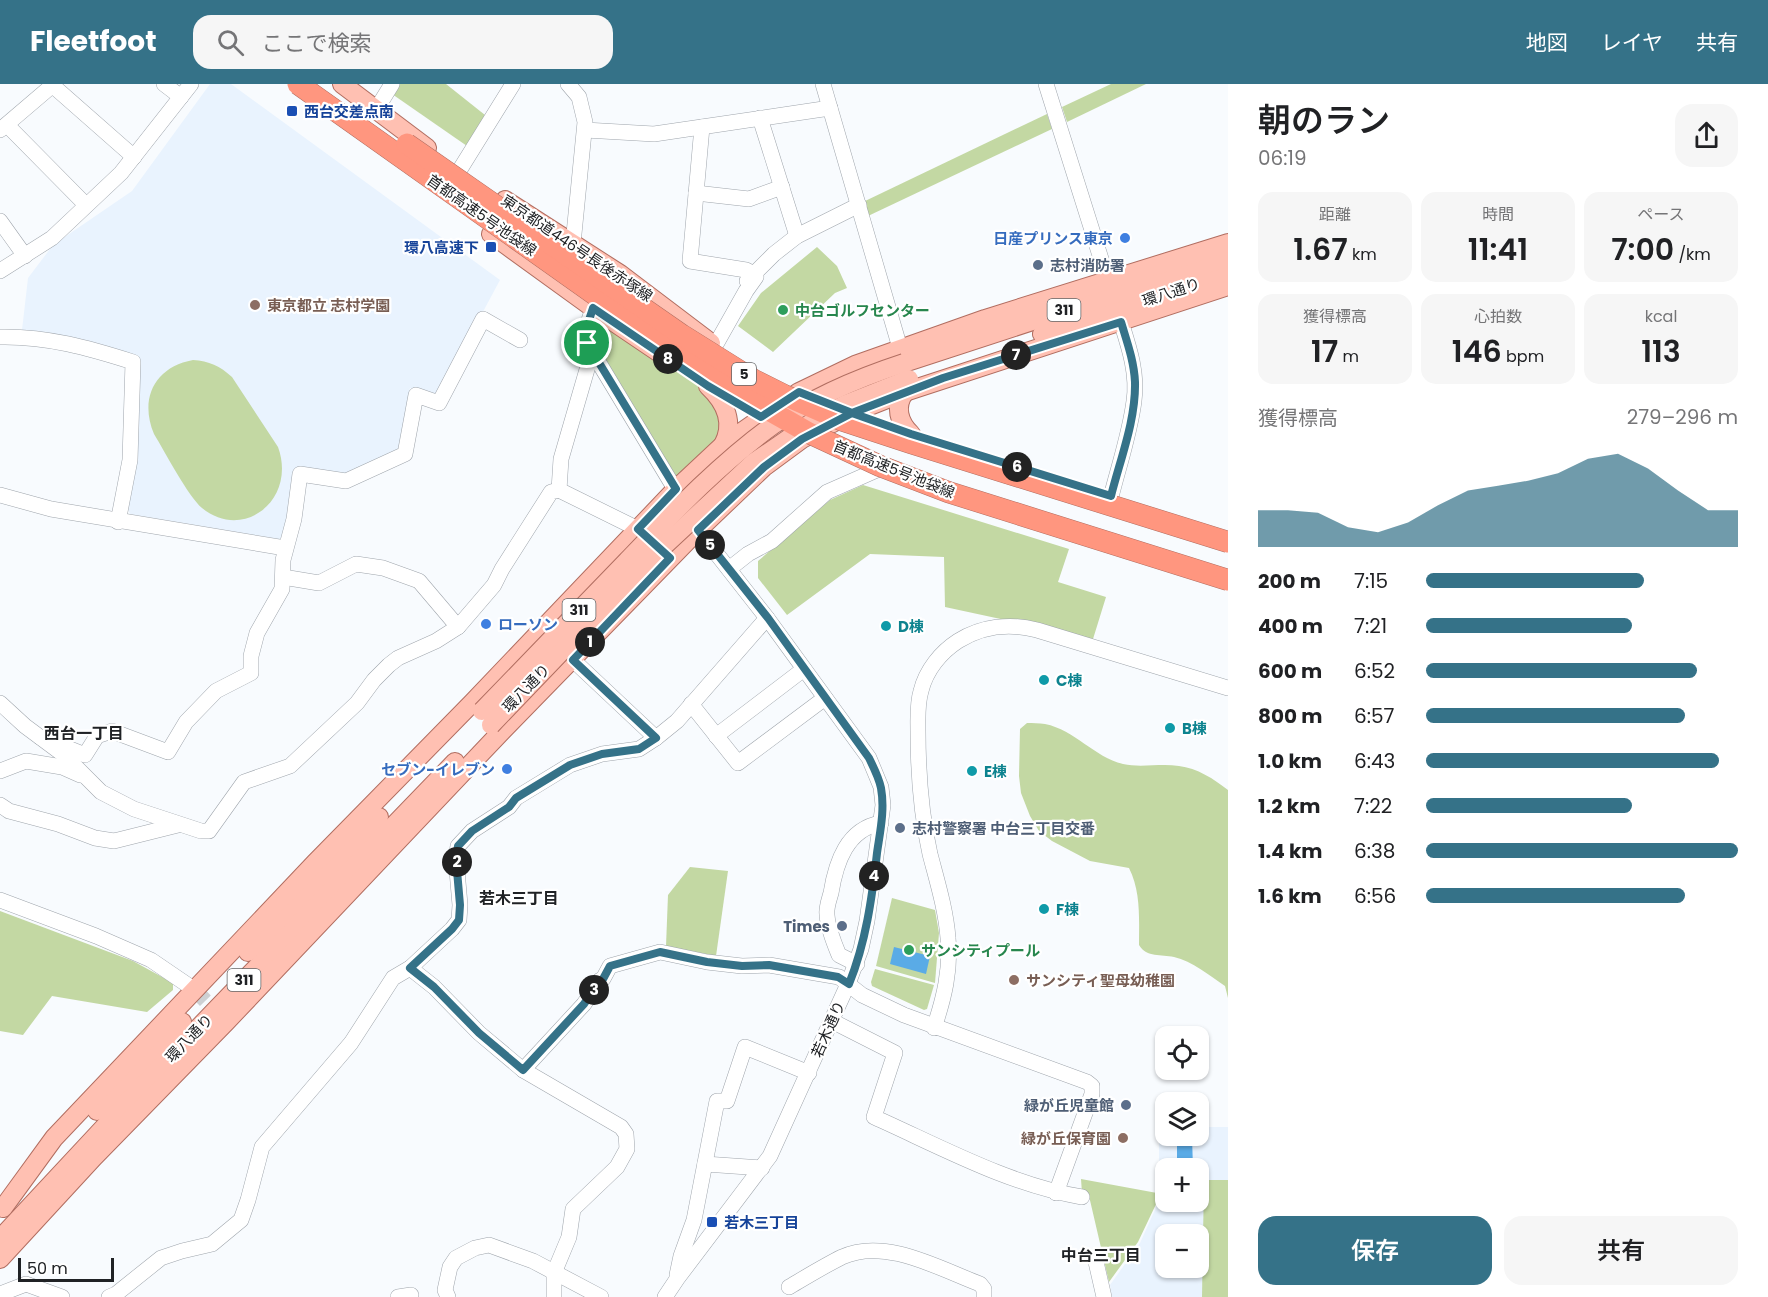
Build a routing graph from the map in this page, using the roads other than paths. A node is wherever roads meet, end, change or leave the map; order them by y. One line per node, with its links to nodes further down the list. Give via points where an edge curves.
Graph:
1 (52, 84): 18 (street); 20 (street)
2 (164, 84): 13 (street)
3 (191, 84): 13 (street)
4 (286, 84): 36 (main road)
5 (298, 84): 65 (highway, 首都高速5号池袋線 / 5, bridge, via 673,350 810,433 939,489)
6 (320, 84): 60 (highway, 首都高速5号池袋線 / 5, bridge, via 682,336 754,380 842,420 911,444)
7 (342, 84): 15 (main road, 東京都道446号長後赤塚線)
8 (392, 84): 15 (street)
9 (513, 84): 21 (street)
10 (568, 84): 19 (street, via 584,110)
11 (823, 84): 14 (street)
12 (1046, 84): 33 (street)
13 (181, 97): 20 (street)
14 (830, 108): 16 (street); 25 (street)
15 (376, 110): 21 (main road, 東京都道446号長後赤塚線)
16 (760, 118): 17 (street); 22 (street)
17 (702, 127): 19 (street, via 654,134); 23 (street)
18 (3, 128): 24 (street)
19 (585, 130): 28 (street)
20 (134, 157): 24 (street)
21 (459, 171): 28 (main road, 東京都道446号長後赤塚線)
22 (782, 187): 23 (street, via 749,199); 27 (street)
23 (696, 192): 32 (street, via 690,261)
24 (86, 205): 29 (street, via 52,238)
25 (859, 205): 27 (street); 41 (street)
26 (0, 221): 29 (street)
27 (797, 236): 32 (street)
28 (573, 244): 40 (main road, 東京都道446号長後赤塚線, via 620,274)
29 (25, 256): 31 (street)
30 (1227, 258): 33 (main road); 74 (main road, 環八通り / 311, bridge, via 1202,282 880,389 814,421 725,488); 74 (main road, 環八通り / 311, bridge, via 874,373 796,411 712,474)
31 (0, 271)
32 (754, 274): 35 (street); 40 (street, via 756,277)
33 (1108, 281): 41 (main road)
34 (1228, 286): 37 (main road)
35 (728, 307)
36 (593, 308): 43 (main road); 52 (street, 若木通り, via 586,329 587,343)
37 (1121, 322): 45 (main road); 55 (street, via 1135,380 1134,400)
38 (0, 337): 56 (street, via 26,336 75,344 133,362 130,460)
39 (520, 340): 61 (street, via 483,319 439,403 416,395 405,454 346,481 300,474 294,519)
40 (715, 346): 44 (main road, 東京都道446号長後赤塚線)
41 (900, 348): 44 (main road)
42 (588, 366): 53 (street, via 561,459)
43 (708, 386): 47 (main road); 50 (main road, via 727,414 729,431)
44 (799, 392): 46 (main road, 東京都道446号長後赤塚線); 47 (main road)
45 (905, 392): 46 (main road); 48 (main road, via 899,412)
46 (852, 413): 48 (street); 49 (main road)
47 (761, 417): 49 (main road); 50 (main road)
48 (911, 434): 55 (street)
49 (802, 439): 51 (street); 58 (main road, via 764,467)
50 (723, 445): 52 (main road)
51 (877, 470): 63 (street, via 827,492 772,541); 65 (street)
52 (676, 489): 57 (main road); 58 (street, 若木通り)
53 (559, 490): 57 (street); 67 (street, via 550,492 494,585)
54 (0, 495): 56 (street)
55 (1111, 496): 59 (street)
56 (118, 522): 61 (street)
57 (638, 529): 62 (street); 74 (main road)
58 (698, 530): 62 (main road); 63 (street, 若木通り)
59 (1228, 533)
60 (1228, 542)
61 (285, 548): 64 (street)
62 (670, 558): 68 (main road)
63 (729, 569): 66 (street, 若木通り)
64 (283, 578): 67 (street, via 319,583 356,564 383,568 419,581); 76 (street, via 282,589 257,633 251,673 216,691 186,722 168,752 112,731 97,736 85,755)
65 (1228, 580)
66 (768, 618): 69 (street, 若木通り); 73 (street)
67 (458, 627): 82 (street, via 389,665 357,703 290,766 244,782 209,831)
68 (573, 660): 74 (main road); 77 (street)
69 (804, 669): 71 (street, 若木通り); 75 (street)
70 (1228, 688): 90 (street, via 1021,627 976,632 944,652 922,684 918,710 920,786 949,948 948,975)
71 (825, 698): 75 (street, via 738,763); 81 (street, 若木通り, via 876,772 882,796)
72 (0, 703): 76 (street)
73 (691, 704): 75 (street); 77 (street)
74 (487, 717): 83 (main road, 環八通り / 311); 83 (main road); 83 (main road, via 447,779); 83 (main road, via 436,749)
75 (716, 736)
76 (40, 737): 79 (street)
77 (656, 738): 86 (street, via 639,749 602,754 570,765 472,831 458,846 456,859 459,920)
78 (0, 771): 79 (street, via 26,761 62,767)
79 (90, 780): 82 (street, via 101,792 134,809)
80 (0, 805): 82 (street, via 9,811 114,841)
81 (881, 824): 85 (street, 若木通り); 85 (street, via 862,830 841,853 827,914 839,955)
82 (180, 825)
83 (380, 828): 88 (main road, via 315,862); 97 (main road, 環八通り / 311); 98 (main road, 環八通り / 311); 99 (main road, via 223,1019)
84 (0, 900): 88 (street, via 152,960)
85 (857, 964): 87 (street, 若木通り)
86 (410, 968): 91 (street); 106 (street, via 393,978 351,1043 262,1147 241,1220 212,1244 161,1258)
87 (849, 984): 89 (street, 若木通り); 90 (street, via 862,995); 91 (street, via 838,977 769,965 707,962 660,952 610,966 584,1004)
88 (195, 990): 97 (main road, via 54,1138)
89 (832, 1021): 92 (street, 若木通り); 95 (street, via 895,1053 874,1117)
90 (934, 1028): 95 (street, via 1092,1086)
91 (523, 1070): 101 (street, via 626,1134 627,1149 617,1167 573,1209 569,1237)
92 (809, 1073): 93 (street, via 745,1047 727,1101 717,1101); 94 (street, 若木通り)
93 (705, 1164): 94 (street); 102 (street, via 694,1220)
94 (762, 1168): 102 (street, 若木通り)
95 (1056, 1192): 96 (street)
96 (1082, 1197)
97 (2, 1210)
98 (0, 1239)
99 (0, 1259)
100 (1096, 1262): 112 (street)
101 (554, 1273): 107 (street, via 489,1245 475,1248 456,1258 450,1267 445,1290); 108 (street); 109 (street)
102 (676, 1279): 110 (street, 若木通り)
103 (789, 1287): 111 (street, via 844,1256 867,1250 896,1252 980,1284)
104 (0, 1294): 105 (street, via 26,1284)
105 (62, 1297)
106 (109, 1297)
107 (448, 1297)
108 (554, 1297)
109 (601, 1297)
110 (665, 1297)
111 (984, 1297)
112 (1104, 1297)

